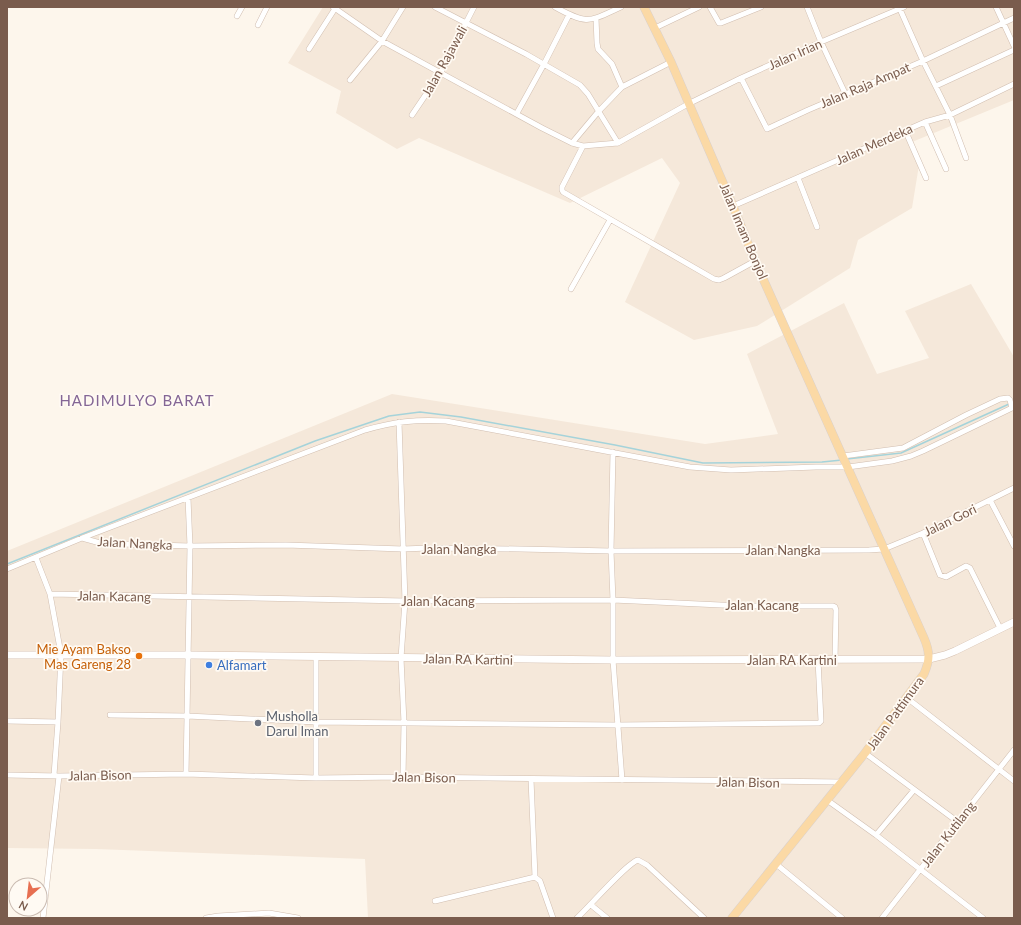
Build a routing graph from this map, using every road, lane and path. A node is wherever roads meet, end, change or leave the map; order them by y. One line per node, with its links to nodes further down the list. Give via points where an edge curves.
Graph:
1 (242, 7): 17 (street)
2 (267, 7): 22 (street)
3 (335, 7): 24 (street); 27 (street)
4 (403, 7): 24 (street)
5 (435, 7): 21 (street)
6 (474, 7): 21 (street, Jalan Rajawali)
7 (555, 7): 16 (street)
8 (621, 7): 18 (street)
9 (644, 7): 23 (main road, Jalan Imam Bonjol)
10 (699, 7): 23 (street)
11 (710, 7): 12 (street, via 721,24)
12 (761, 7)
13 (807, 7): 25 (street)
14 (996, 7): 20 (street)
15 (901, 8): 25 (street, Jalan Irian); 29 (street)
16 (569, 15): 18 (street, via 585,20); 31 (street)
17 (237, 16)
18 (596, 18): 37 (street, via 598,49 614,67)
19 (1014, 18): 20 (street, Jalan Raja Ampat)
20 (1004, 23): 26 (street); 29 (street, Jalan Raja Ampat)
21 (465, 24): 31 (street); 32 (street, Jalan Rajawali)
22 (258, 25)
23 (655, 28): 30 (main road, Jalan Imam Bonjol)
24 (382, 40): 32 (street); 34 (street)
25 (821, 42): 33 (street, Jalan Irian); 38 (street)
26 (1014, 46)
27 (309, 49)
28 (1014, 50): 36 (street)
29 (923, 61): 36 (street); 38 (street, Jalan Raja Ampat)
30 (671, 62): 37 (street); 39 (main road, Jalan Imam Bonjol)
31 (544, 64): 40 (street, via 580,84); 41 (street)
32 (441, 72): 41 (street); 42 (street, Jalan Rajawali)
33 (741, 78): 38 (street, Jalan Raja Ampat, via 767,129); 39 (street, Jalan Irian)
34 (350, 80)
35 (1014, 84): 43 (street, Jalan Merdeka)
36 (936, 86): 43 (street)
37 (622, 87): 40 (street)
38 (845, 93)
39 (688, 104): 47 (street, Jalan Irian); 53 (main road, Jalan Imam Bonjol)
40 (598, 112): 46 (street); 47 (street)
41 (517, 113): 46 (street)
42 (412, 115)
43 (950, 115): 44 (street, Jalan Merdeka); 49 (street)
44 (925, 122): 45 (street, Jalan Merdeka); 50 (street)
45 (905, 130): 51 (street, Jalan Merdeka); 52 (street)
46 (572, 143): 48 (street)
47 (618, 143): 48 (street)
48 (583, 146): 54 (street, via 562,190)
49 (966, 158)
50 (946, 169)
51 (798, 178): 53 (street, Jalan Merdeka); 55 (street)
52 (926, 178)
53 (733, 206): 56 (main road, Jalan Imam Bonjol)
54 (610, 220): 56 (street, via 714,279 724,278); 57 (street)
55 (817, 227)
56 (755, 261): 61 (main road, Jalan Imam Bonjol)
57 (571, 289)
58 (1012, 407): 61 (street, via 1010,400 1000,399 903,448); 62 (street, Jalan Nangka, via 911,456)
59 (399, 422): 60 (street, Jalan Nangka, via 446,421); 64 (street, Jalan Nangka, via 365,430); 70 (street)
60 (613, 452): 62 (street, Jalan Nangka, via 704,469); 72 (street)
61 (843, 456): 62 (main road)
62 (848, 467): 71 (main road)
63 (1014, 488): 65 (street, Jalan Gori)
64 (188, 498): 67 (street, Jalan Nangka); 68 (street)
65 (990, 500): 66 (street, Jalan Gori); 69 (street)
66 (923, 533): 71 (street, Jalan Gori); 80 (street, via 940,575 946,577 966,566 970,568)
67 (82, 538): 68 (street, Jalan Nangka, via 100,543); 73 (street)
68 (190, 546): 70 (street, Jalan Nangka, via 286,545); 76 (street)
69 (1014, 546)
70 (403, 549): 72 (street, Jalan Nangka); 78 (street)
71 (884, 549): 72 (street, Jalan Nangka); 86 (main road, via 927,645)
72 (610, 551): 77 (street)
73 (36, 558): 74 (street); 75 (street)
74 (7, 569)
75 (50, 594): 76 (street, Jalan Kacang); 81 (street)
76 (190, 597): 78 (street, Jalan Kacang); 83 (street)
77 (613, 600): 78 (street, Jalan Kacang); 87 (street); 89 (street, Jalan Kacang, via 742,606 833,606 836,610)
78 (405, 601): 85 (street)
79 (1014, 622): 80 (main road, Jalan RA Kartini)
80 (1000, 628): 86 (main road, Jalan RA Kartini, via 945,655)
81 (61, 654): 82 (main road, Jalan RA Kartini); 83 (main road, Jalan RA Kartini); 94 (street)
82 (7, 655)
83 (189, 655): 84 (main road, Jalan RA Kartini); 92 (street)
84 (316, 657): 85 (main road, Jalan RA Kartini); 95 (street)
85 (401, 658): 87 (main road, Jalan RA Kartini); 96 (street)
86 (929, 659): 89 (main road, Jalan RA Kartini); 90 (main road, Jalan Pattimura, via 924,674)
87 (613, 660): 88 (main road, Jalan RA Kartini); 97 (street)
88 (818, 660): 89 (main road, Jalan RA Kartini); 97 (street, via 821,721 819,723)
89 (835, 660)
90 (907, 698): 99 (main road, Jalan Pattimura); 100 (street)
91 (110, 715): 92 (street)
92 (187, 716): 95 (street); 101 (street)
93 (7, 721): 94 (street)
94 (58, 722): 103 (street)
95 (316, 722): 96 (street); 105 (street)
96 (404, 723): 97 (street); 104 (street)
97 (617, 725): 107 (street)
98 (1014, 750): 100 (street, Jalan Kutilang)
99 (865, 753): 109 (main road, Jalan Pattimura); 110 (street)
100 (999, 769): 108 (street); 112 (street, Jalan Kutilang)
101 (186, 774): 103 (street, Jalan Bison); 105 (street, Jalan Bison)
102 (7, 775): 103 (street, Jalan Bison)
103 (56, 776): 119 (street)
104 (403, 777): 105 (street, Jalan Bison); 106 (street, Jalan Bison)
105 (316, 778)
106 (531, 779): 107 (street, Jalan Bison); 116 (street)
107 (622, 780): 109 (street, Jalan Bison)
108 (1014, 781)
109 (841, 782): 111 (main road, Jalan Pattimura)
110 (914, 790): 112 (street); 113 (street)
111 (827, 800): 113 (street); 114 (main road, Jalan Pattimura)
112 (958, 822): 115 (street, Jalan Kutilang)
113 (876, 835): 115 (street)
114 (776, 864): 126 (main road, Jalan Pattimura); 127 (street)
115 (920, 870): 128 (street, Jalan Kutilang); 129 (street)
116 (534, 877): 117 (street); 122 (street, via 540,881)
117 (435, 901)
118 (591, 905): 123 (street); 124 (street); 125 (street, via 620,874 638,860)
119 (43, 918)
120 (206, 918): 121 (street, via 269,914)
121 (298, 918)
122 (553, 918)
123 (577, 918)
124 (607, 918)
125 (704, 918)
126 (732, 918)
127 (842, 918)
128 (882, 918)
129 (984, 918)

